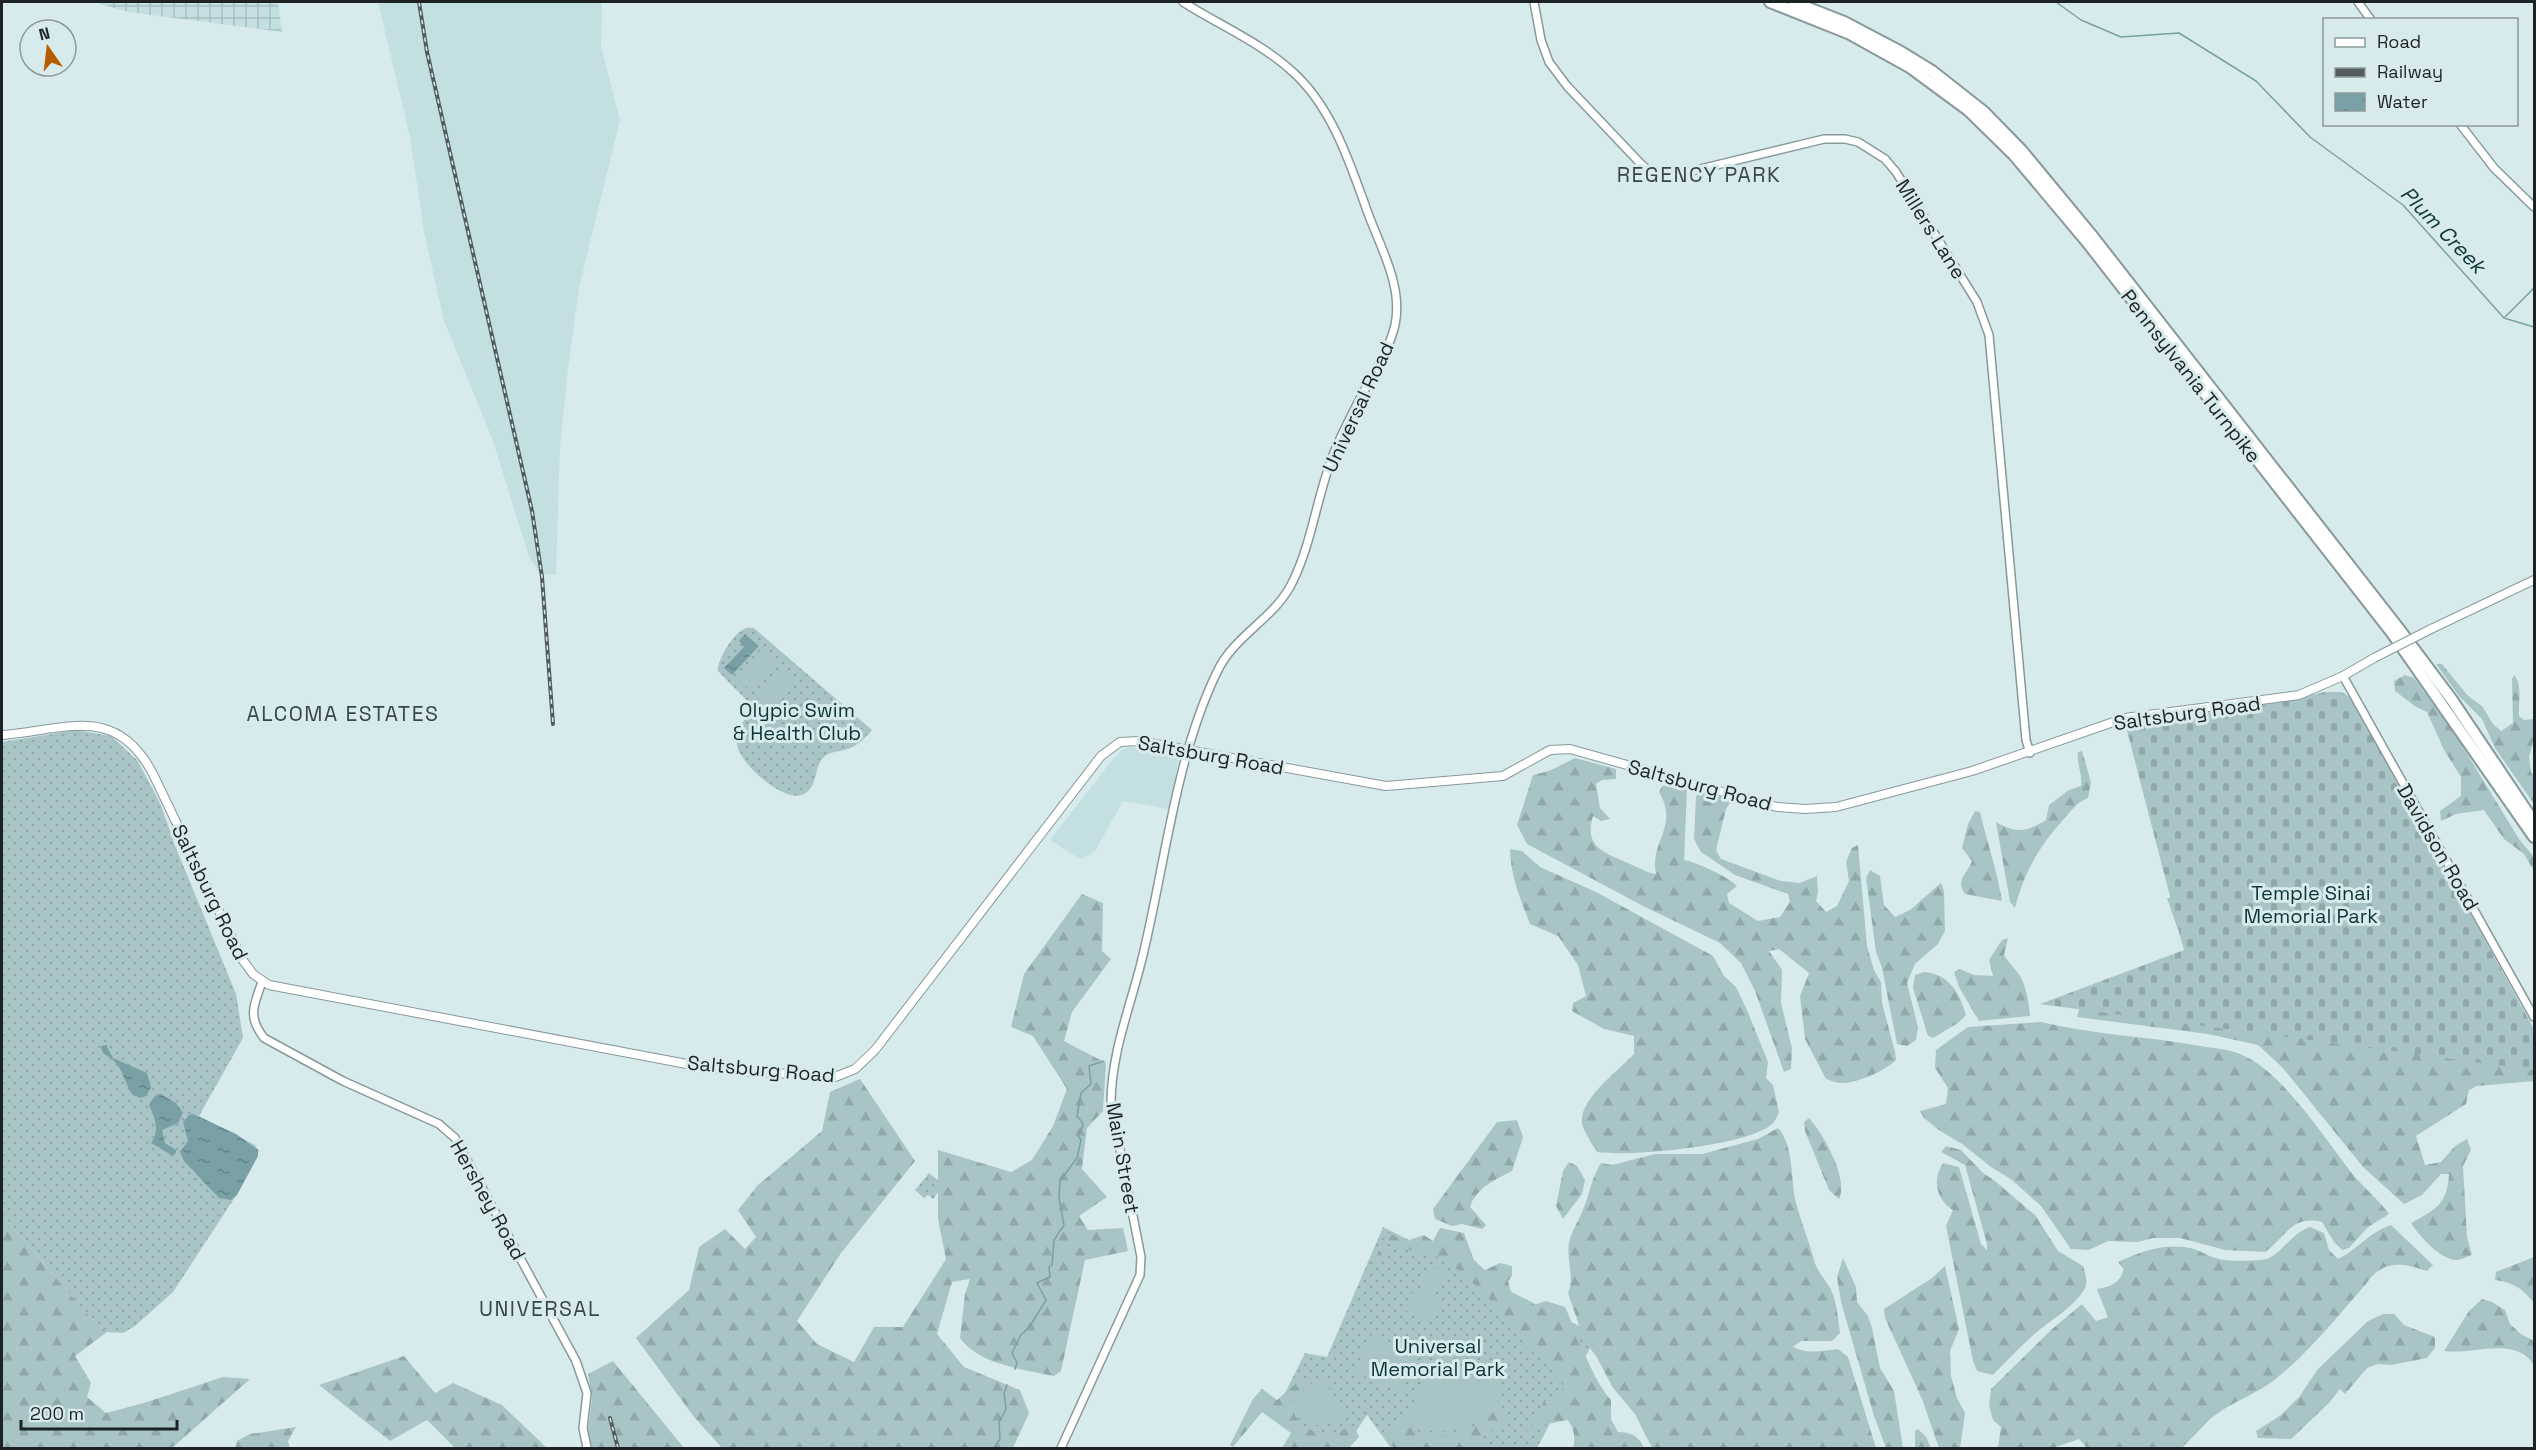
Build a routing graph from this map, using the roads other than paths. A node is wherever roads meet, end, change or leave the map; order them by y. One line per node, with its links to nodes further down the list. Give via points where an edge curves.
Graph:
1 (1183, 2): 12 (street, Universal Road, via 1284,64 1314,97 1346,154 1393,281 1396,305 1390,342 1331,458 1294,581 1275,608 1223,660)
2 (1534, 2): 13 (street, Millers Lane, via 1549,62 1567,86 1654,175 1671,176 1836,138 1858,142 1874,151 1896,172 1977,302 1989,335 2013,612)
3 (1770, 2): 15 (highway, Pennsylvania Turnpike, via 1848,33 1911,68 1968,110 2014,154 2392,633)
4 (1793, 2): 14 (highway, Pennsylvania Turnpike, via 1865,32 1932,72 1984,112 2022,151 2399,628)
5 (2358, 2): 6 (street)
6 (2370, 18)
7 (2462, 126): 8 (street, via 2494,168)
8 (2535, 207)
9 (2535, 580): 10 (main road, Saltsburg Road, bridge)
10 (2343, 676): 13 (main road, Saltsburg Road, via 2313,690 2278,699 2125,718); 17 (street, Davidson Road)
11 (2, 735): 16 (main road, Saltsburg Road, via 88,725 113,731 135,746 154,776 243,959)
12 (1187, 750): 13 (main road, Saltsburg Road, via 1369,785 1398,787 1503,776 1550,750 1570,749 1777,807 1805,809 1836,807 1887,795); 16 (main road, Saltsburg Road, via 1127,740 1107,750 874,1050 855,1069 841,1076 692,1065); 19 (street, Main Street, via 1141,963 1111,1079 1111,1104 1141,1257 1140,1275)
13 (2030, 753)
14 (2535, 822)
15 (2535, 837)
16 (262, 982): 18 (street, Hershey Road, via 253,1018 264,1038 343,1081 438,1124 455,1138 576,1361 587,1393 583,1428)
17 (2535, 1017)
18 (587, 1449)
19 (1061, 1449)

